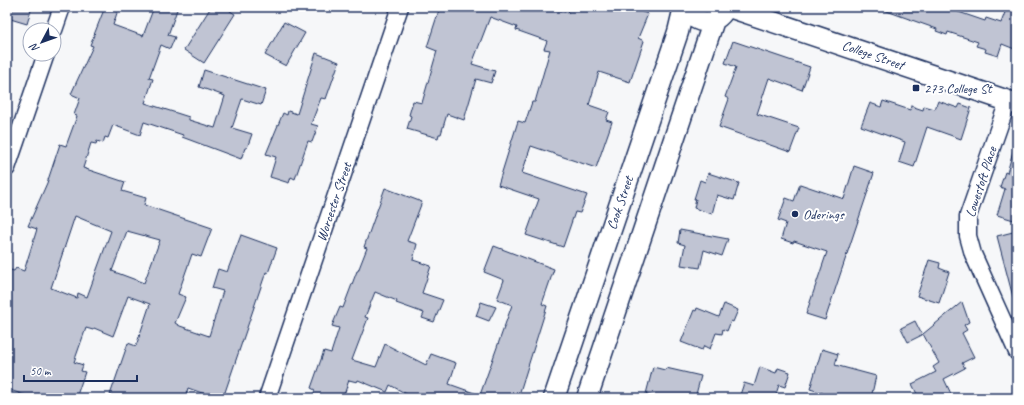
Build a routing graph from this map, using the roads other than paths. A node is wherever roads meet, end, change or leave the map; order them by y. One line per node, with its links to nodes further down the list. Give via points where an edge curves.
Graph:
1 (62, 7): 6 (street)
2 (400, 7): 11 (street, Worcester Street)
3 (685, 7): 5 (street, via 696,19 708,22); 12 (street, Cook Street)
4 (729, 7): 8 (street, College Street)
5 (720, 14): 13 (street)
6 (57, 22)
7 (43, 62): 9 (street)
8 (1013, 102): 10 (street, Lowestoft Place, via 968,216 968,236 973,254)
9 (7, 168)
10 (1017, 352)
11 (267, 398)
12 (554, 398)
13 (587, 398)

